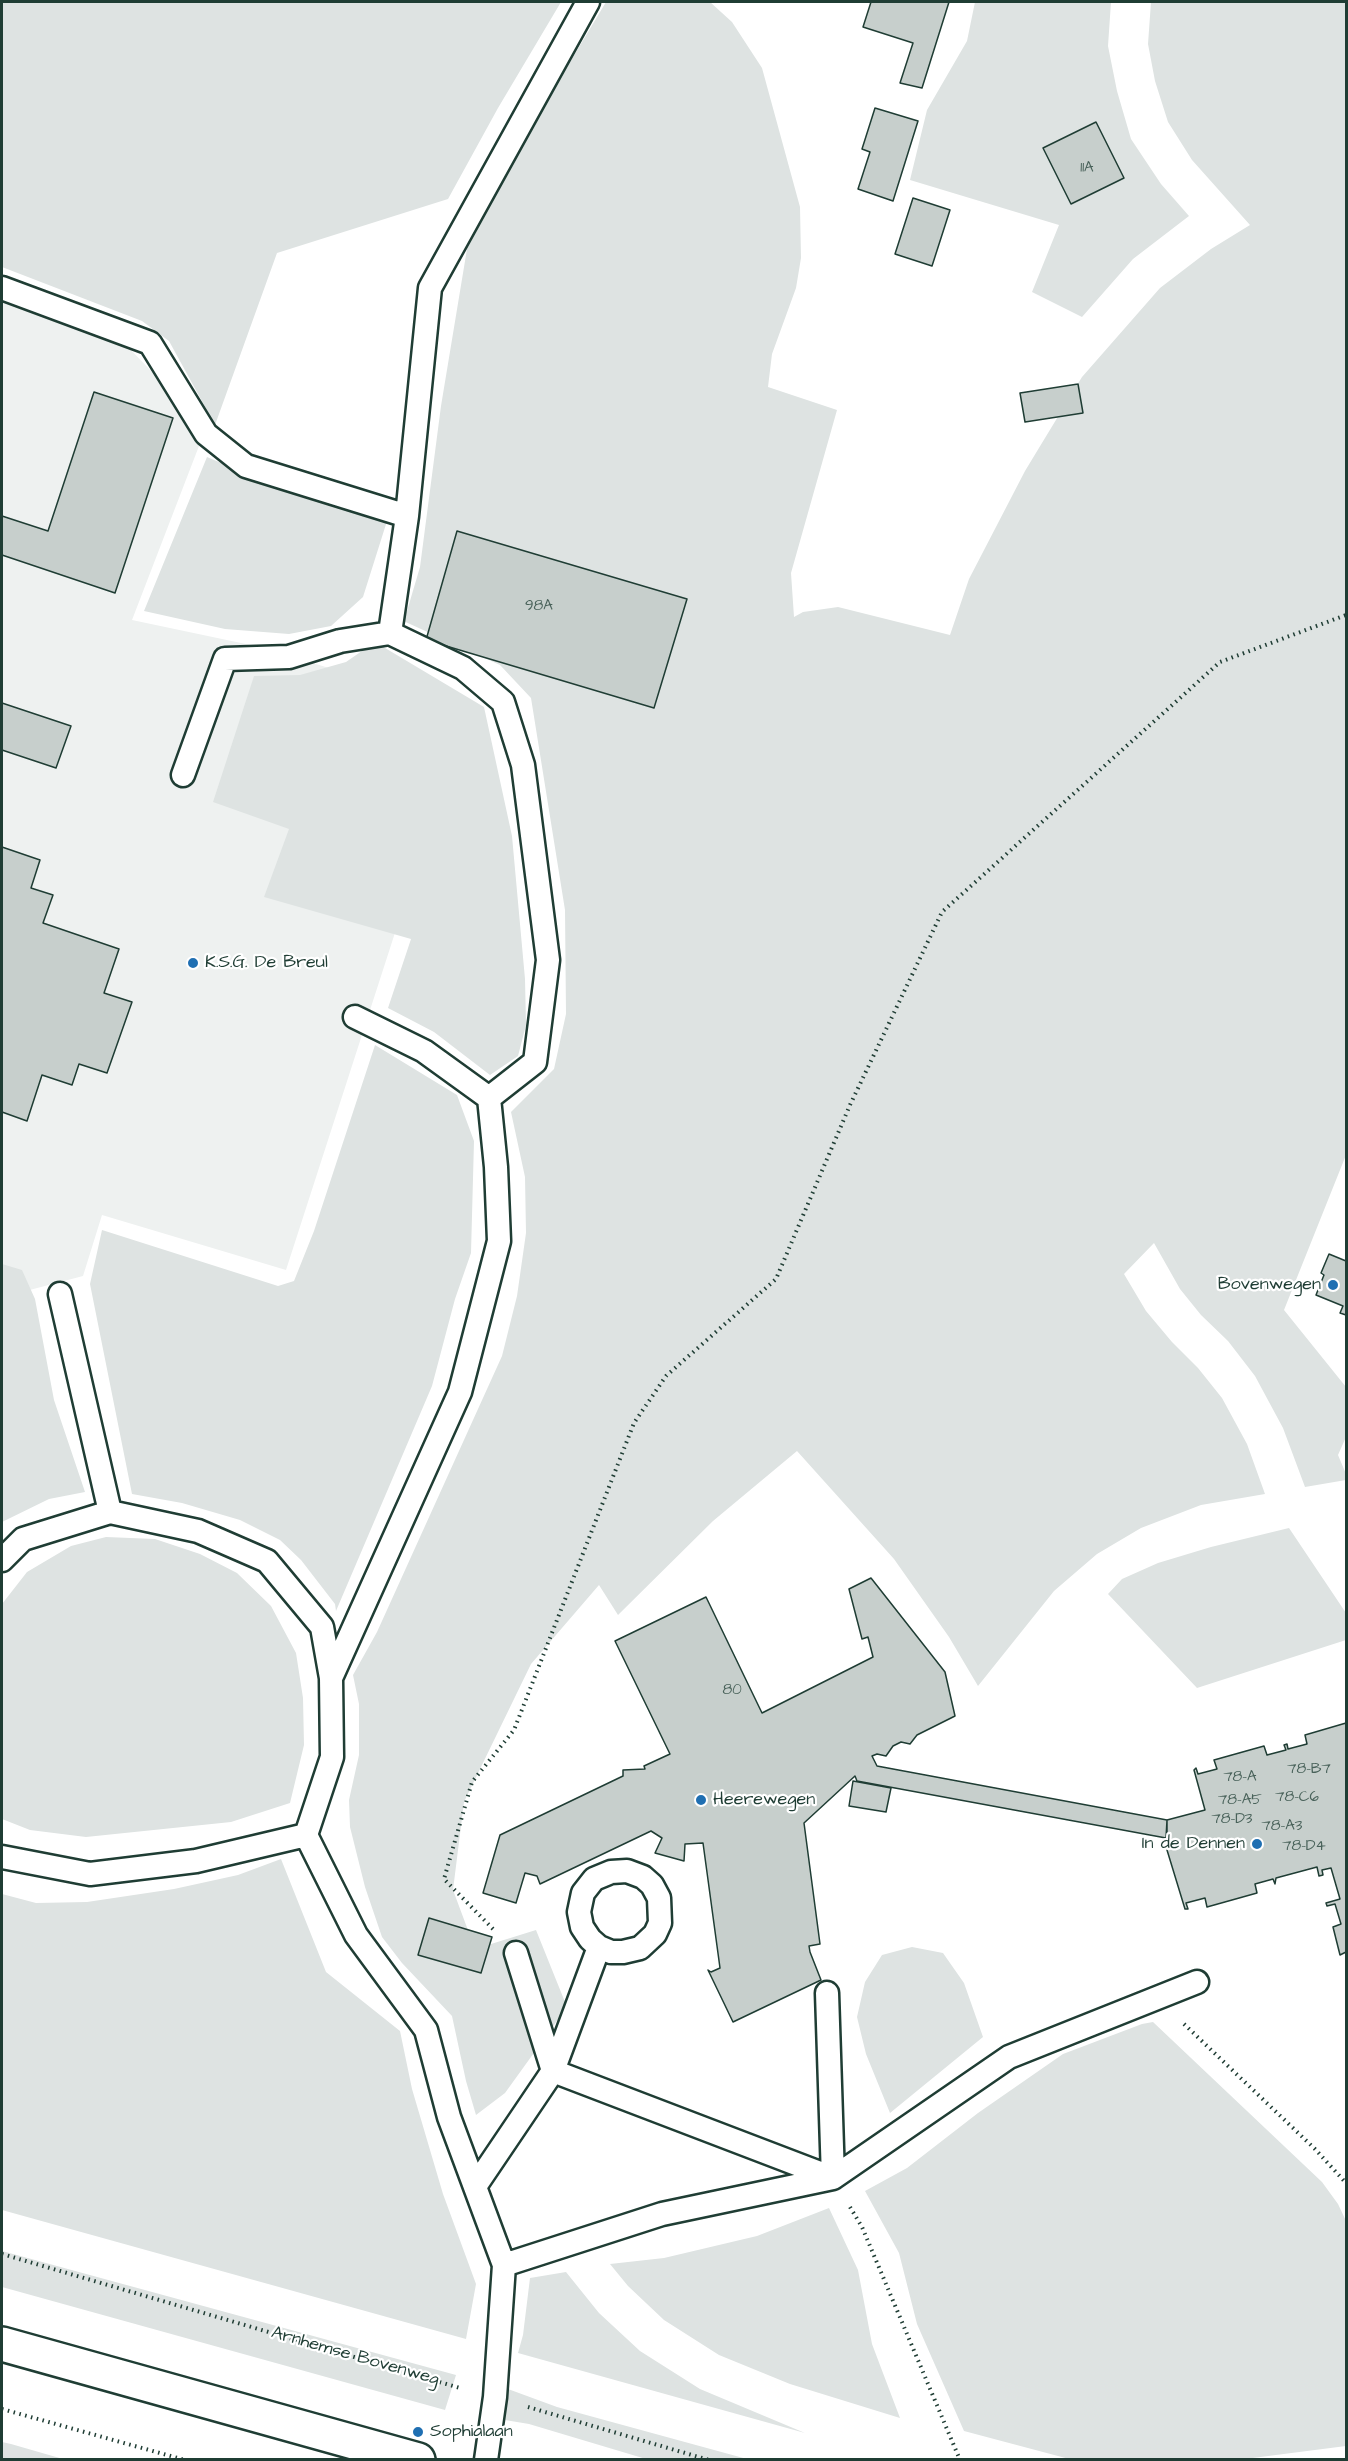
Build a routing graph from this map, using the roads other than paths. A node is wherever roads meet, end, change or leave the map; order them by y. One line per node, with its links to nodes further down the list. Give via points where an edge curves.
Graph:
1 (588, 2): 3 (lane, via 430,288)
2 (2, 288): 3 (lane, via 150,343 206,434 246,466)
3 (407, 516): 4 (lane)
4 (390, 633): 5 (lane, via 340,641 289,657 225,658); 7 (lane, via 463,668 503,702 523,765 548,960 535,1062)
5 (183, 775)
6 (356, 1017): 7 (lane, via 424,1052)
7 (489, 1098): 11 (lane, via 499,1241 460,1392)
8 (60, 1294): 9 (lane)
9 (110, 1512): 10 (lane, via 23,1539); 11 (lane, via 198,1531 267,1561 322,1627)
10 (2, 1560)
11 (331, 1678): 12 (lane, via 332,1757)
12 (306, 1835): 13 (lane, via 196,1861 90,1874); 20 (lane, via 356,1935 426,2030 449,2117)
13 (2, 1857)
14 (599, 1947): 18 (lane)
15 (516, 1953): 18 (lane)
16 (1197, 1982): 19 (lane, via 1008,2057)
17 (827, 1993): 19 (lane)
18 (553, 2071): 19 (lane); 20 (lane)
19 (833, 2178): 21 (lane, via 662,2214)
20 (476, 2186): 21 (lane)
21 (504, 2265): 24 (lane, via 495,2397)
22 (2, 2344): 23 (main road)
23 (418, 2460)
24 (486, 2460)

